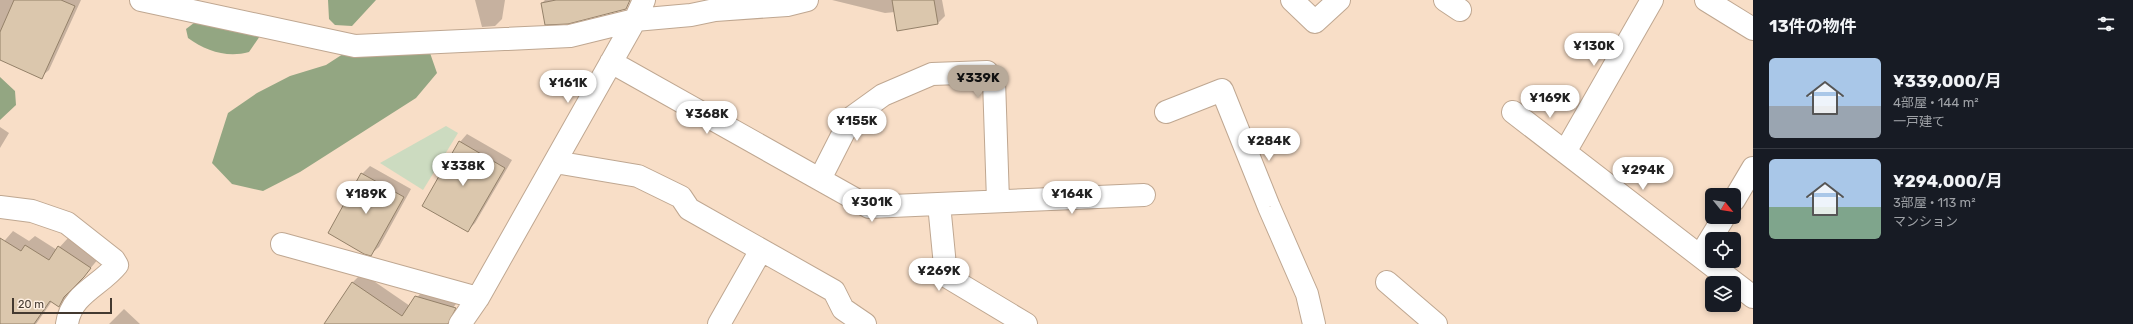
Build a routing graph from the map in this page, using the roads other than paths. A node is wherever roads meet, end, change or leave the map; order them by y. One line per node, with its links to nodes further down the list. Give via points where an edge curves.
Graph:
1 (141, 0): 8 (street, via 355,46 570,36)
2 (644, 0): 8 (street)
3 (807, 0): 8 (street, via 787,5 715,10)
4 (1292, 0): 5 (street, via 1315,22)
5 (1339, 0)
6 (1652, 0): 13 (street)
7 (1706, 0): 9 (street)
8 (635, 20): 10 (street)
9 (1753, 29)
10 (611, 62): 14 (street); 16 (street)
11 (1166, 112): 34 (street, via 1222,90 1269,207 1308,294)
12 (1514, 112): 13 (street)
13 (1565, 152): 25 (street)
14 (554, 162): 24 (street, via 638,176 681,197 688,209); 28 (street)
15 (1753, 168): 17 (street)
16 (820, 179): 19 (street, via 851,118 883,95 932,74 987,72 994,80); 20 (street, via 869,207)
17 (1741, 188)
18 (1144, 195): 19 (street)
19 (998, 202): 20 (street)
20 (939, 204): 33 (street, via 946,276)
21 (0, 208): 29 (street, via 32,211 66,223 117,265 108,277 98,281 72,306)
22 (1720, 224): 25 (street)
23 (282, 244): 28 (street)
24 (761, 250): 31 (street); 32 (street, via 834,291 843,309)
25 (1700, 256): 27 (street)
26 (1387, 282): 35 (street)
27 (1753, 297)
28 (478, 298): 30 (street)
29 (67, 324)
30 (460, 324)
31 (720, 324)
32 (865, 324)
33 (1026, 324)
34 (1314, 324)
35 (1436, 324)

